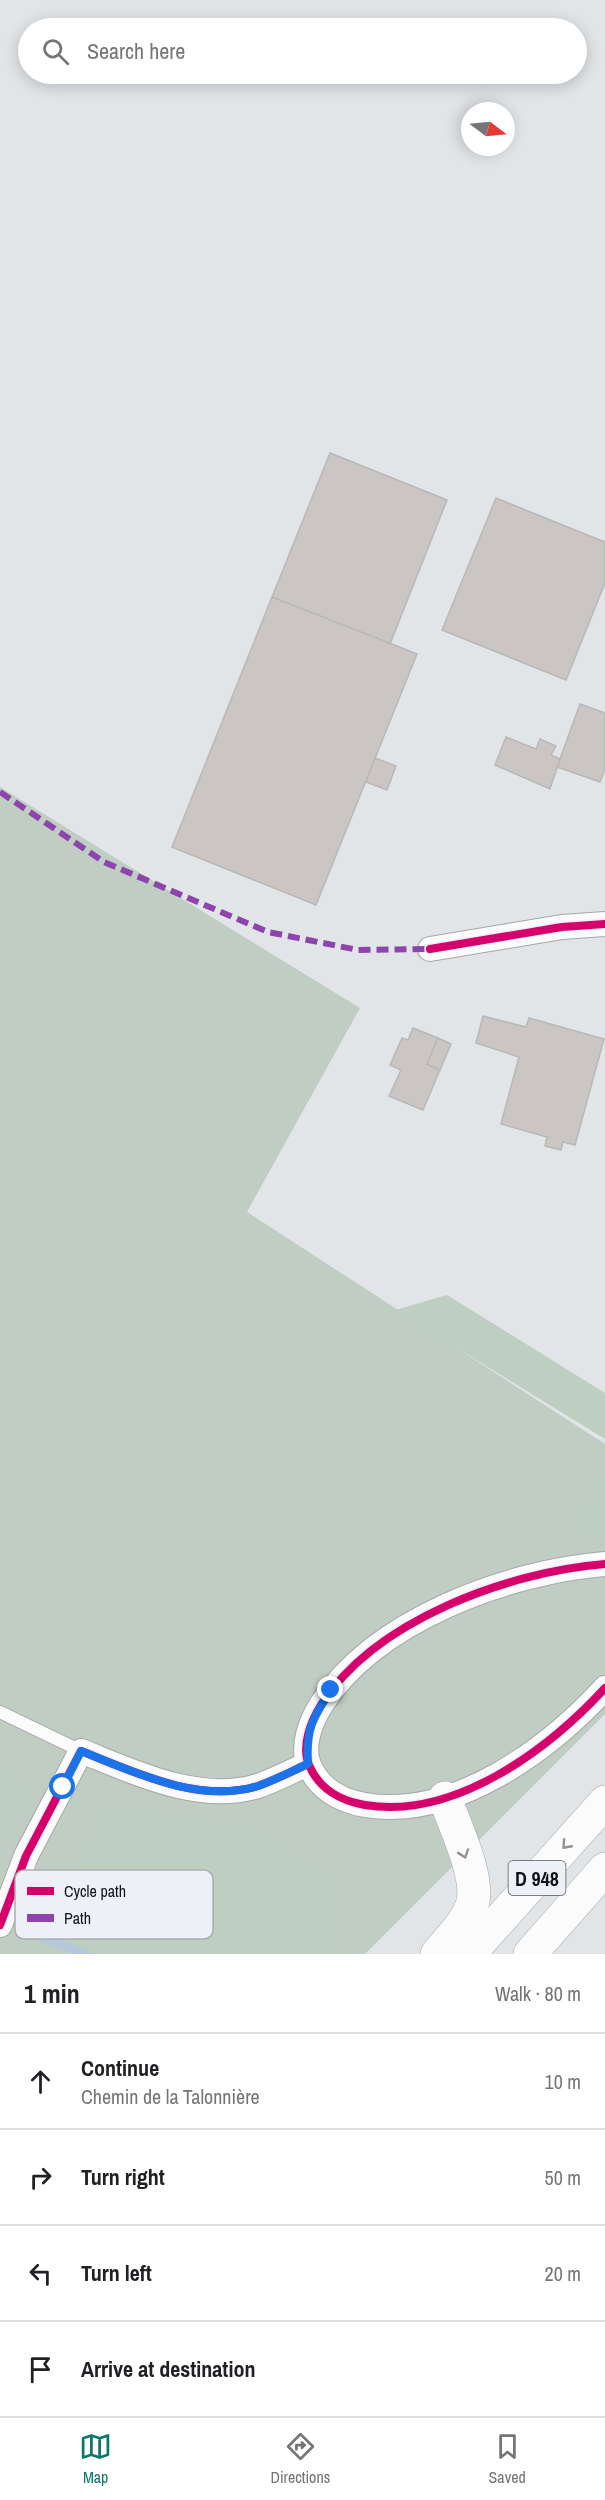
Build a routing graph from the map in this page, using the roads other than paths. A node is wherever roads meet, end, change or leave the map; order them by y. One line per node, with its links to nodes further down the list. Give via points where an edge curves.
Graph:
1 (605, 924): 2 (street, via 562,927)
2 (430, 949)
3 (605, 1564): 7 (street, via 494,1587 459,1599 414,1623 351,1668 331,1690 307,1737)
4 (605, 1688): 8 (street, via 557,1736 496,1777)
5 (0, 1712): 6 (lane)
6 (81, 1751): 7 (street, via 141,1775 195,1789 257,1786); 11 (street)
7 (308, 1764): 8 (street, via 335,1797 356,1804 378,1808 414,1806)
8 (445, 1798): 14 (highway, one-way to 14, via 474,1885 473,1903 465,1920)
9 (605, 1802): 15 (highway, D 948, one-way to 15)
10 (605, 1869): 16 (highway, D 948)
11 (21, 1870)
12 (15, 1885): 13 (street)
13 (0, 1924)
14 (437, 1954)
15 (469, 1954)
16 (530, 1954)

